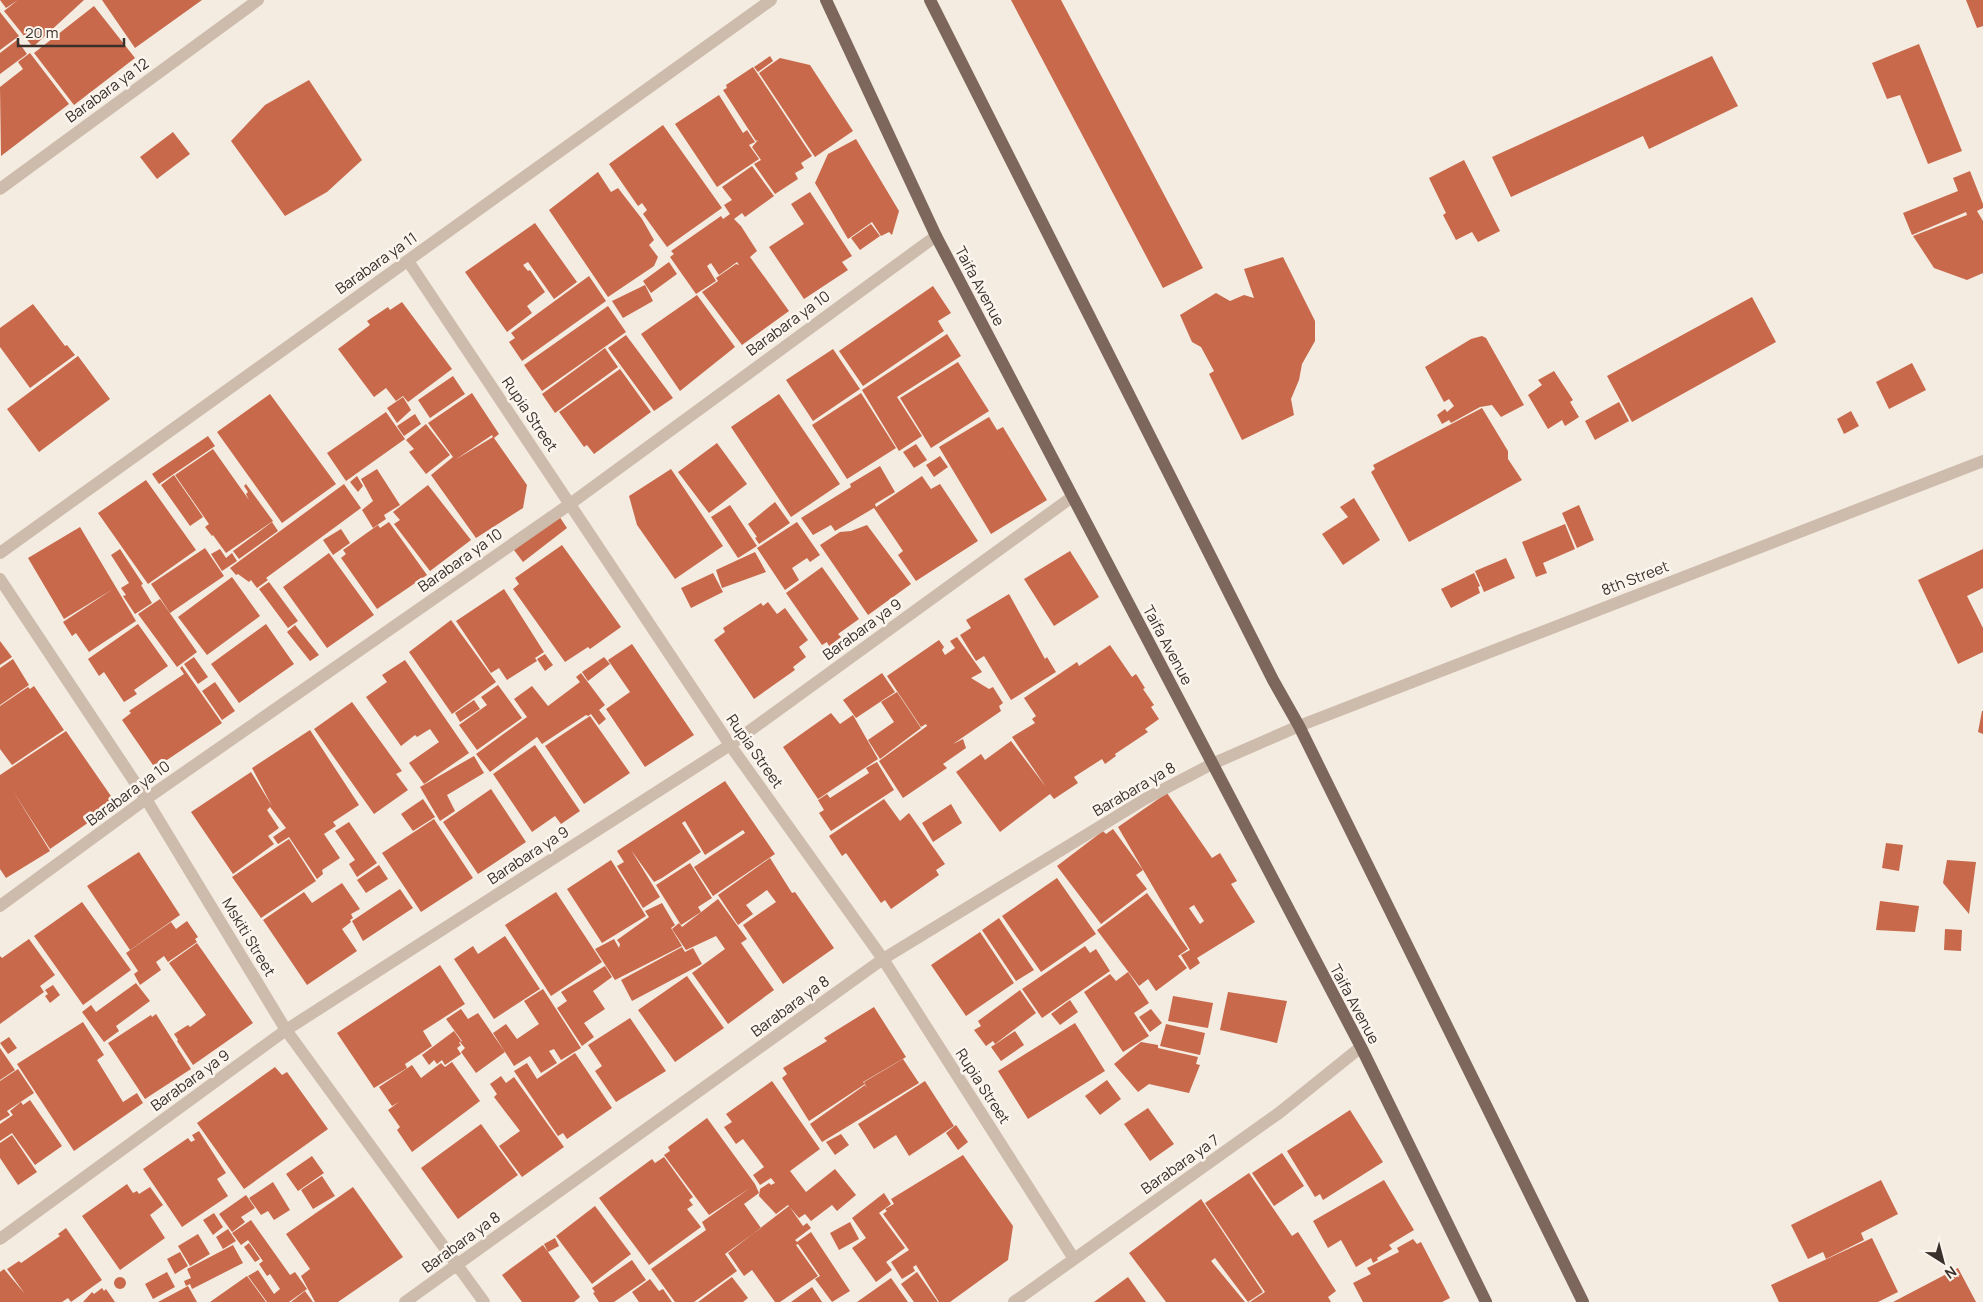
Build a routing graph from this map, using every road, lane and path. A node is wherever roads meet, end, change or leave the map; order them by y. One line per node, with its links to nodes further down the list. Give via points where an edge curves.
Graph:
1 (258, 0): 5 (street, Barabara ya 12)
2 (772, 0): 7 (street, Barabara ya 11)
3 (826, 0): 6 (main road, Taifa Avenue)
4 (930, 0): 13 (main road, via 1272,680)
5 (0, 189)
6 (936, 236): 9 (main road, Taifa Avenue); 10 (street, Barabara ya 10)
7 (408, 261): 10 (street, Rupia Street); 11 (street, Barabara ya 11)
8 (1983, 461): 13 (street, 8th Street)
9 (1072, 497): 14 (street, Barabara ya 9); 15 (main road, Taifa Avenue)
10 (570, 504): 14 (street, Rupia Street); 16 (street, Barabara ya 10)
11 (0, 553)
12 (0, 579): 16 (street, Mskiti Street)
13 (1299, 726): 15 (street, 8th Street); 28 (main road)
14 (730, 745): 18 (street, Rupia Street); 19 (street, Barabara ya 9)
15 (1212, 764): 18 (street, Barabara ya 8, via 1145,799); 20 (main road, Taifa Avenue)
16 (146, 799): 17 (street, Barabara ya 10); 19 (street, Mskiti Street)
17 (0, 906)
18 (883, 959): 22 (street, Rupia Street); 23 (street, Barabara ya 8)
19 (286, 1030): 21 (street, Barabara ya 9); 23 (street, Mskiti Street)
20 (1361, 1047): 22 (street, Barabara ya 7, via 1279,1113); 27 (main road, Taifa Avenue)
21 (0, 1239)
22 (1074, 1259): 26 (street, Barabara ya 7)
23 (458, 1264): 24 (street, Barabara ya 8); 25 (street, Mskiti Street)
24 (405, 1302)
25 (484, 1302)
26 (1014, 1302)
27 (1486, 1302)
28 (1584, 1302)

